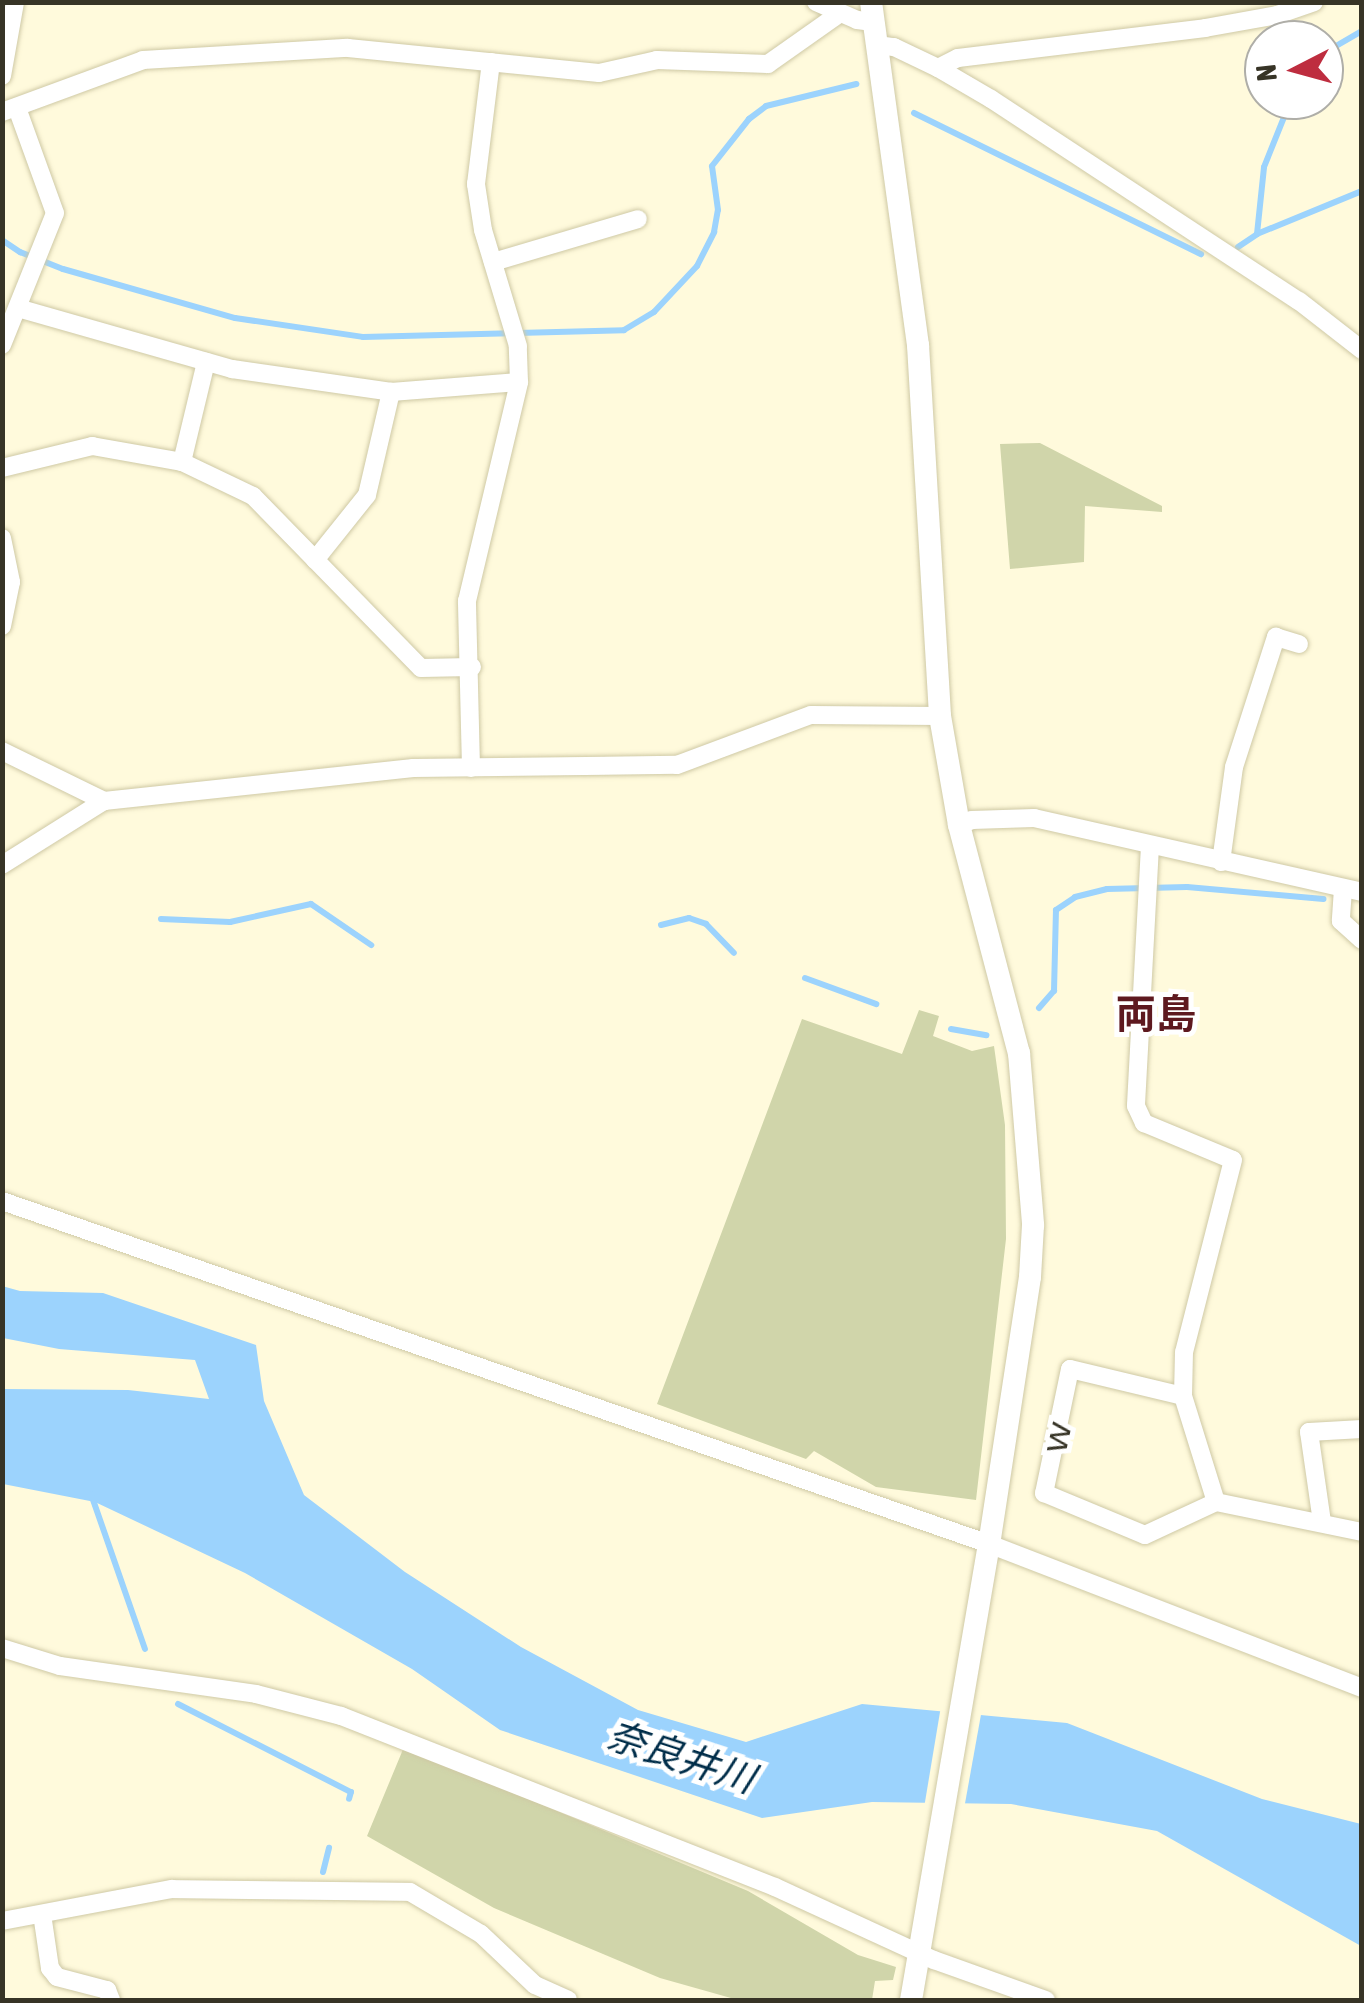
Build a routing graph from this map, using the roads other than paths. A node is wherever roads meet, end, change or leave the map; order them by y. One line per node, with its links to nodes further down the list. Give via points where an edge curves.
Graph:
1 (15, 2): 8 (street)
2 (816, 2): 4 (street)
3 (1314, 2): 7 (street, via 1276,16 958,58)
4 (838, 14): 5 (street); 6 (street, via 768,64 657,60 599,73)
5 (874, 23): 7 (street, via 894,46); 25 (street, via 918,345)
6 (491, 62): 9 (street, via 348,48 143,60); 11 (street, via 476,184)
7 (938, 68): 14 (street, via 1299,301)
8 (2, 76)
9 (10, 110): 12 (street, via 55,214)
10 (638, 219): 11 (street)
11 (494, 262): 16 (street, via 518,346)
12 (18, 308): 13 (street); 15 (street)
13 (2, 346)
14 (1362, 350)
15 (206, 362): 17 (street); 18 (street)
16 (519, 382): 17 (street); 24 (street, via 467,600)
17 (391, 392): 21 (street, via 366,495)
18 (182, 462): 19 (street, via 92,446); 21 (street, via 253,496)
19 (2, 468)
20 (3, 537): 22 (street, via 11,582)
21 (315, 560): 24 (street, via 422,668)
22 (2, 626)
23 (1299, 644): 31 (street, via 1276,637 1234,766)
24 (472, 667): 27 (street)
25 (940, 716): 27 (street, via 811,715 677,765); 29 (street)
26 (2, 751): 28 (street)
27 (472, 768): 28 (street, via 412,768)
28 (104, 800): 32 (street)
29 (959, 825): 30 (street, via 1034,818); 41 (street, via 1008,997 1031,1169 1030,1277)
30 (1150, 846): 31 (street); 36 (street, via 1136,1106 1144,1123 1233,1160 1184,1352)
31 (1221, 862): 33 (street)
32 (2, 865)
33 (1352, 890): 34 (street, via 1341,921)
34 (1362, 940)
35 (2, 1201): 41 (street)
36 (1182, 1396): 38 (street); 38 (street, ｗ, via 1070,1369 1044,1493 1145,1534)
37 (1362, 1430): 39 (street, via 1309,1432)
38 (1216, 1502): 39 (street)
39 (1322, 1522): 40 (street)
40 (1362, 1532)
41 (988, 1551): 43 (street); 46 (street)
42 (2, 1648): 46 (street, via 60,1666 256,1694 341,1716)
43 (1362, 1688)
44 (42, 1914): 45 (street); 47 (street, via 172,1889 410,1892 481,1934); 48 (street, via 56,1977 108,1990)
45 (2, 1921)
46 (920, 1950): 50 (street); 51 (street)
47 (531, 1993): 49 (street)
48 (112, 2000)
49 (568, 2000)
50 (911, 2000)
51 (1046, 2000)

